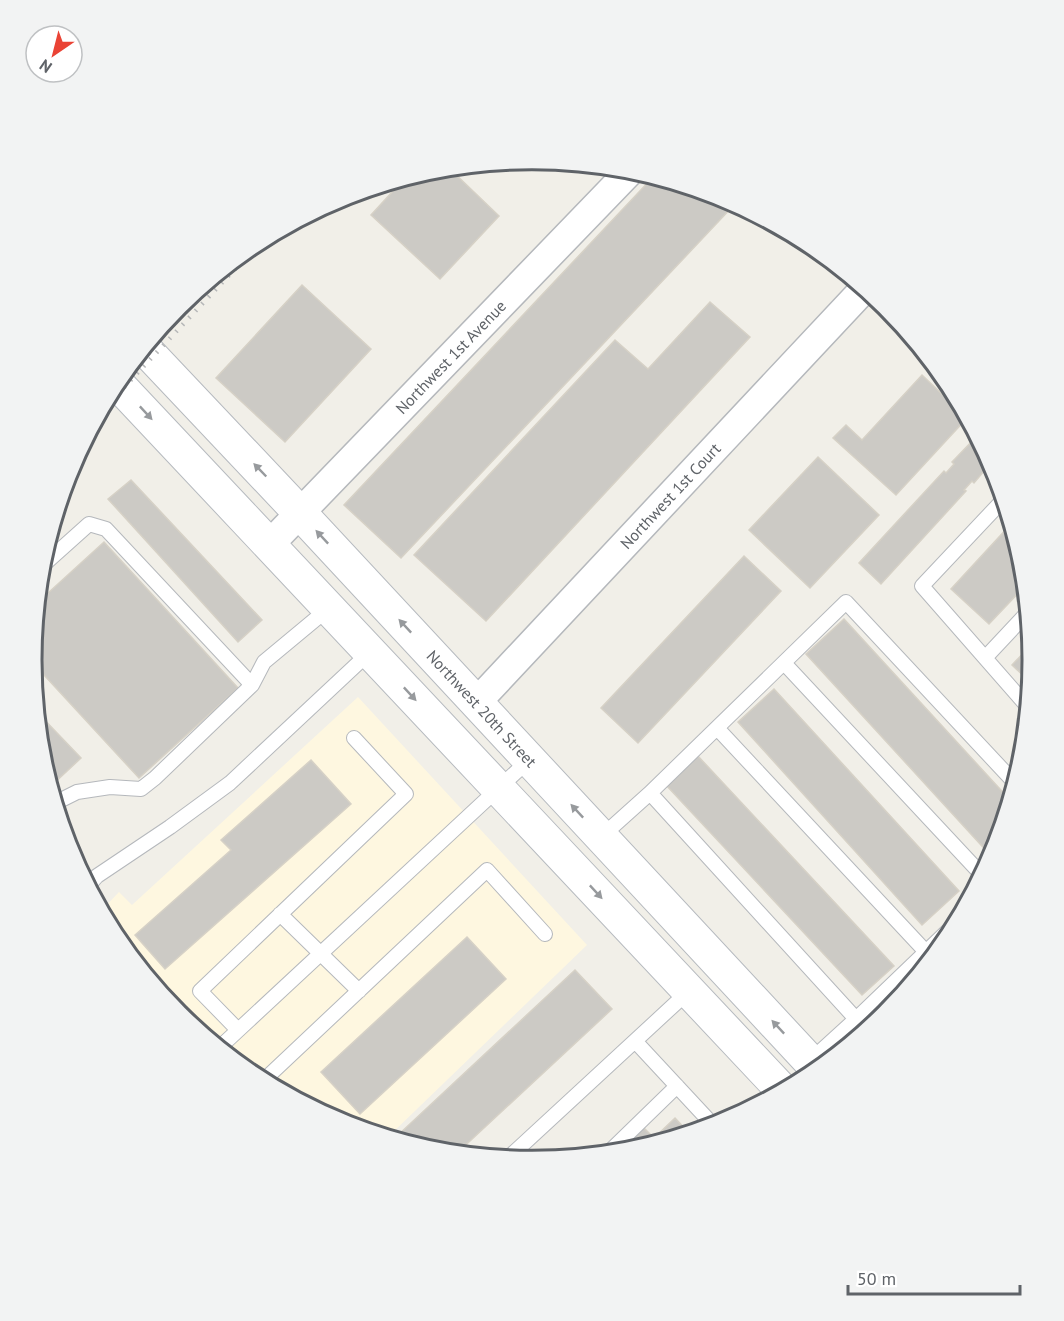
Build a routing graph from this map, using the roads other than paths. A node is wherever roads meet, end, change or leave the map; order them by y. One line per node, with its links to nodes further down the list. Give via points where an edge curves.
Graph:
1 (622, 179): 6 (street, Northwest 1st Avenue)
2 (858, 295): 17 (street, Northwest 1st Court)
3 (150, 354): 6 (street, Northwest 20th Street, one-way to 3)
4 (124, 390): 7 (street, one-way to 7)
5 (997, 506): 12 (lane, via 922,586)
6 (300, 513): 7 (street, Northwest 1st Avenue); 14 (street, Northwest 20th Street, one-way to 6)
7 (270, 544): 9 (street)
8 (53, 556): 15 (lane, via 89,524 106,529)
9 (329, 608): 11 (street); 15 (lane, via 264,662)
10 (1020, 620): 12 (lane)
11 (370, 652): 14 (street, via 389,651); 22 (street, one-way to 22); 27 (lane, via 230,783)
12 (985, 658): 16 (lane)
13 (784, 663): 18 (lane); 21 (lane, via 846,602); 26 (lane)
14 (444, 669): 17 (street, Northwest 20th Street)
15 (252, 685): 24 (lane, via 141,789 110,787 77,792)
16 (1020, 698)
17 (476, 703): 20 (street, Northwest 20th Street)
18 (717, 728): 23 (lane); 30 (lane)
19 (354, 738): 28 (lane, via 406,794)
20 (529, 760): 22 (lane); 25 (street, Northwest 20th Street, one-way to 20)
21 (1008, 775)
22 (498, 789): 31 (lane); 34 (street, one-way to 34)
23 (650, 793): 25 (lane); 35 (lane)
24 (63, 799)
25 (602, 837): 40 (street, Northwest 20th Street, one-way to 25)
26 (975, 868)
27 (94, 879)
28 (280, 914): 31 (lane); 36 (lane, via 200,991)
29 (545, 934): 33 (lane, via 487,870)
30 (927, 952)
31 (320, 954): 33 (lane); 36 (lane)
32 (924, 955): 35 (lane)
33 (359, 991): 41 (lane)
34 (689, 991): 37 (lane); 42 (street)
35 (856, 1019): 39 (lane)
36 (238, 1030): 38 (lane)
37 (635, 1041): 43 (lane); 46 (lane)
38 (225, 1042)
39 (826, 1052)
40 (812, 1062)
41 (271, 1075)
42 (777, 1085)
43 (677, 1086): 44 (lane); 45 (lane)
44 (707, 1118)
45 (619, 1142)
46 (516, 1150)

